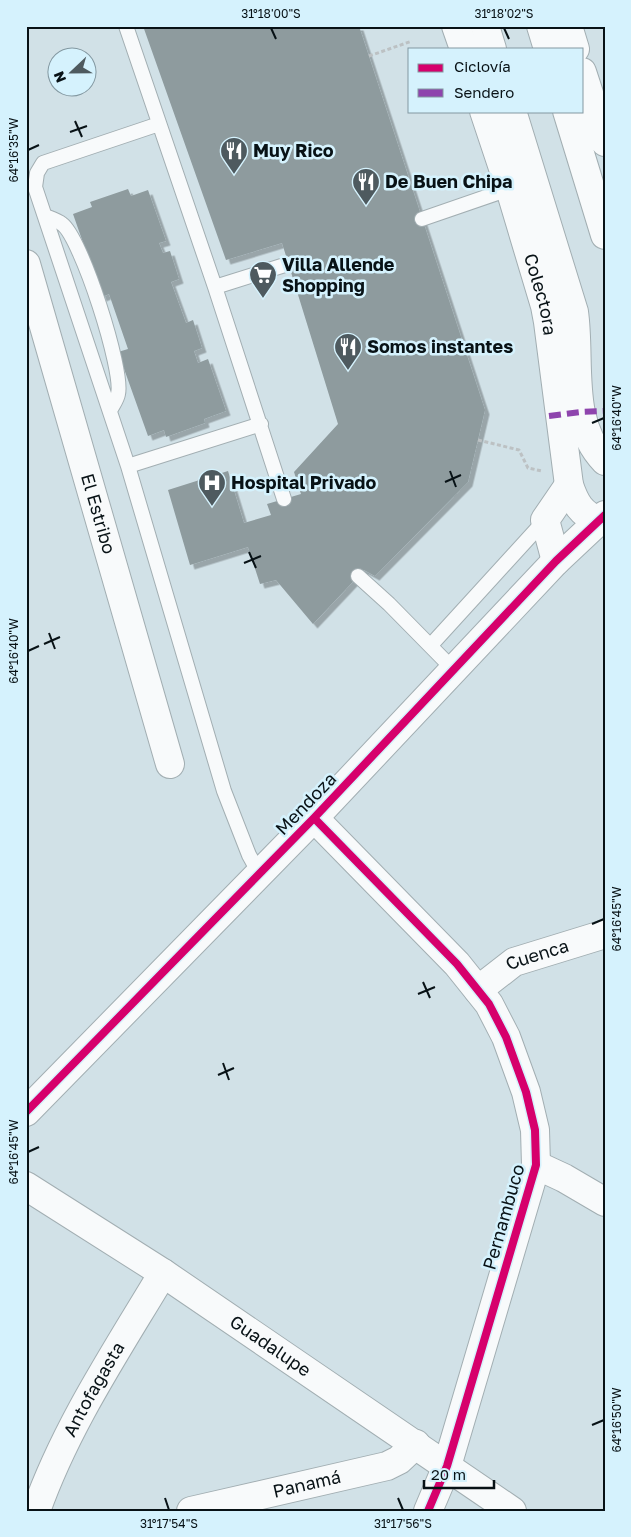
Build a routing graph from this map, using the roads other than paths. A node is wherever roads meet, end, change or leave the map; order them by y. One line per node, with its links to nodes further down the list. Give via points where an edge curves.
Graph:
1 (126, 26): 14 (lane)
2 (456, 26): 6 (street)
3 (485, 26): 7 (street)
4 (541, 26): 8 (street)
5 (568, 26): 9 (street)
6 (464, 48)
7 (492, 48)
8 (548, 48)
9 (575, 48)
10 (584, 78): 15 (street)
11 (485, 112): 16 (street, Colectora)
12 (512, 112): 16 (street, Colectora)
13 (567, 112): 19 (street)
14 (159, 124): 17 (lane, via 44,163 37,173 35,187); 22 (lane)
15 (605, 142)
16 (522, 185): 18 (lane); 25 (street, Colectora, via 574,312 581,412 588,434); 27 (street, Colectora, via 548,322)
17 (44, 216): 23 (lane); 23 (lane, via 63,224 74,239 102,313 117,367 118,394)
18 (422, 219)
19 (605, 235)
20 (26, 264): 35 (street, El Estribo)
21 (288, 264): 22 (lane)
22 (215, 287): 24 (lane)
23 (110, 412): 26 (lane)
24 (260, 424): 26 (lane); 28 (lane)
25 (605, 461)
26 (128, 466): 37 (lane, via 224,791)
27 (557, 479): 29 (street, Colectora, via 588,517); 30 (street)
28 (284, 499)
29 (602, 518): 31 (street, Mendoza)
30 (545, 520): 31 (street); 33 (lane)
31 (556, 562): 34 (street, Mendoza)
32 (358, 576): 33 (lane)
33 (431, 645): 34 (lane)
34 (454, 670): 36 (street, Mendoza)
35 (170, 764)
36 (314, 818): 37 (street, Mendoza); 39 (street, Pernambuco, via 457,964)
37 (259, 873): 40 (street, Mendoza)
38 (605, 934): 39 (street, Cuenca, via 514,962)
39 (478, 990): 41 (street, Pernambuco, via 506,1036 526,1092 535,1130)
40 (26, 1112)
41 (536, 1165): 43 (street); 46 (street, Pernambuco)
42 (26, 1186): 44 (street, Guadalupe)
43 (605, 1202)
44 (163, 1273): 45 (street, Guadalupe); 47 (street, Antofagasta, via 84,1406)
45 (416, 1444): 46 (street, Guadalupe); 48 (street, Panamá, via 387,1466)
46 (447, 1466): 49 (street, Pernambuco); 50 (street, Guadalupe)
47 (36, 1511)
48 (192, 1511)
49 (428, 1511)
50 (512, 1511)

